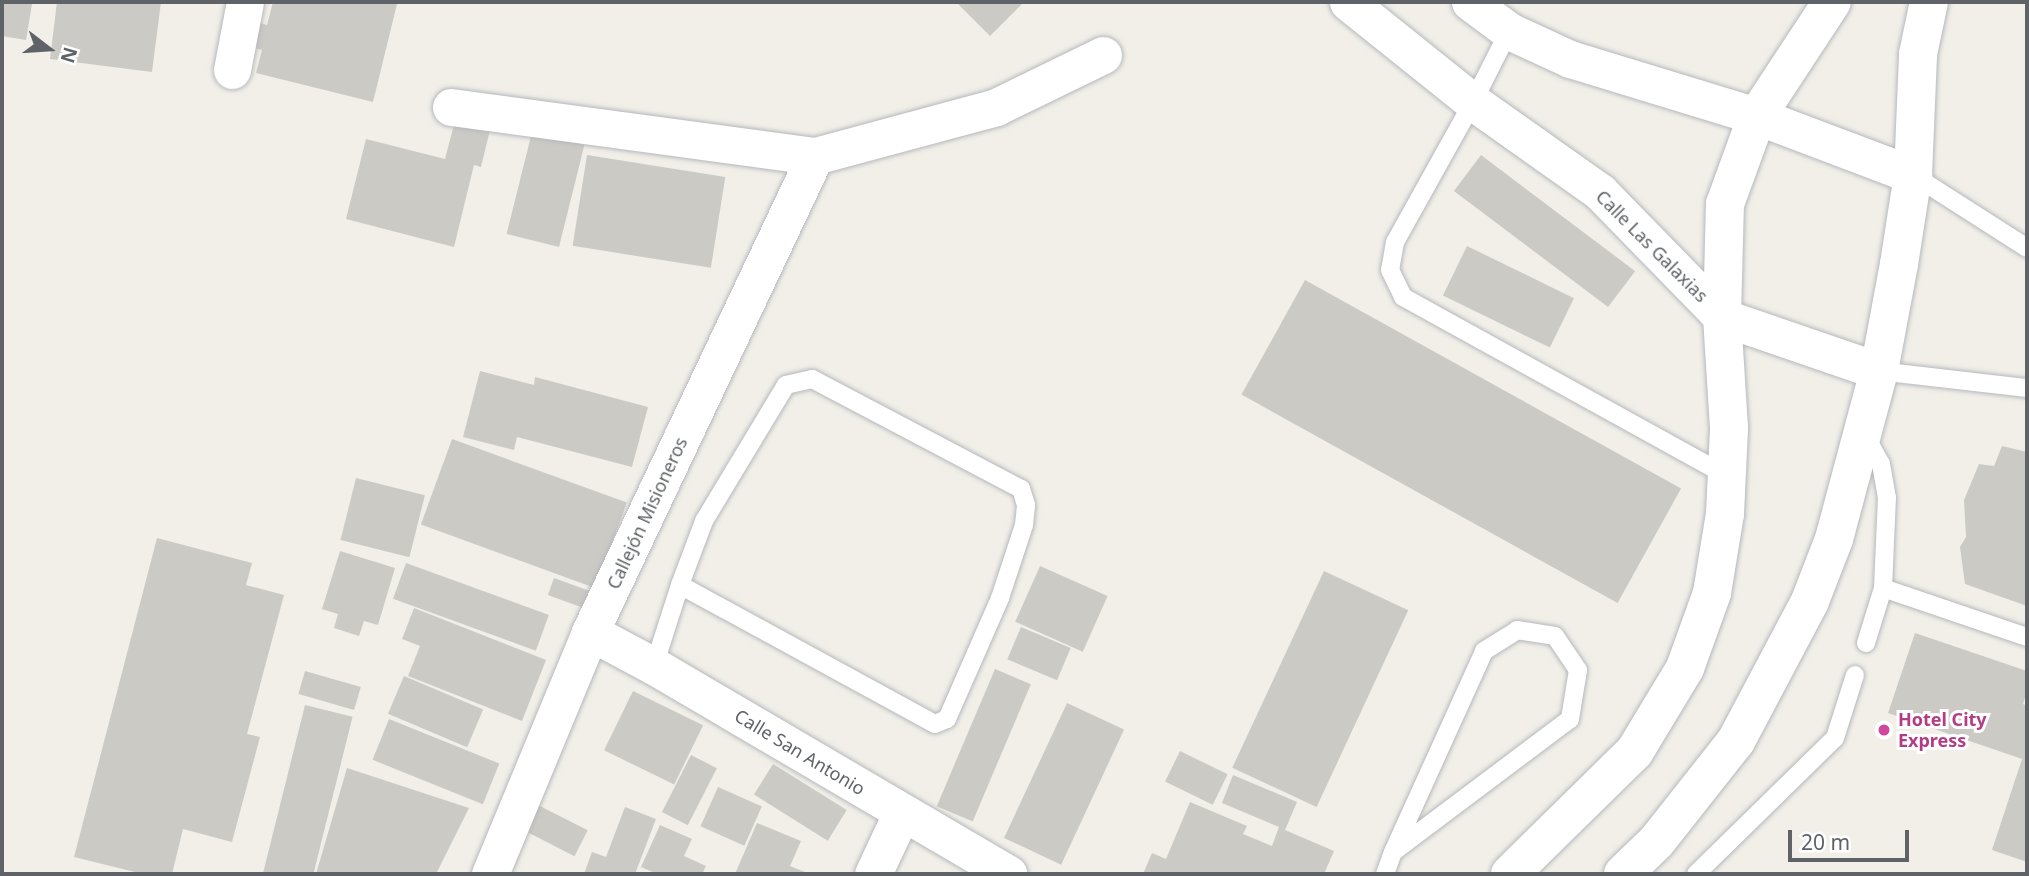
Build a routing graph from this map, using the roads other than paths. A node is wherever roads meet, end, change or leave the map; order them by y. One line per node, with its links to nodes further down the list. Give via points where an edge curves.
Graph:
1 (245, 2): 8 (street)
2 (1348, 2): 9 (street, Calle Las Galaxias)
3 (1470, 2): 6 (street)
4 (1832, 2): 11 (main road)
5 (1929, 2): 13 (main road, via 1918,54)
6 (1509, 31): 9 (lane); 11 (street, via 1570,59)
7 (1102, 55): 12 (street, via 996,107)
8 (232, 70)
9 (1473, 103): 15 (street, Calle Las Galaxias, via 1600,192); 19 (lane, via 1395,242 1390,270 1403,298)
10 (451, 107): 12 (street)
11 (1757, 116): 13 (street); 15 (main road, via 1725,204)
12 (815, 156): 22 (street, Callejón Misioneros)
13 (1913, 175): 14 (lane); 16 (main road)
14 (2027, 248)
15 (1722, 317): 16 (street, Calle Las Galaxias); 19 (main road, via 1729,428)
16 (1879, 371): 17 (lane); 18 (main road)
17 (2027, 388)
18 (1864, 433): 21 (lane, via 1885,479); 34 (main road, via 1834,539 1810,601 1736,741 1657,841)
19 (1727, 476): 33 (main road, via 1712,593 1685,668 1635,751)
20 (680, 586): 20 (lane, via 704,521 786,385 813,379 1021,489 1026,505 1000,598 947,719 934,724); 25 (lane)
21 (1883, 588): 23 (lane); 24 (lane)
22 (590, 632): 25 (street, Calle San Antonio); 29 (street, Callejón Misioneros)
23 (2027, 637)
24 (1866, 643)
25 (654, 666): 27 (street, Calle San Antonio)
26 (1855, 675): 35 (lane, via 1835,738)
27 (902, 812): 30 (street); 31 (street, Calle San Antonio)
28 (1394, 852): 28 (lane, via 1570,719 1578,670 1555,636 1517,630 1484,651); 32 (lane)
29 (490, 874)
30 (873, 874)
31 (1009, 874)
32 (1385, 874)
33 (1510, 874)
34 (1623, 874)
35 (1696, 874)

